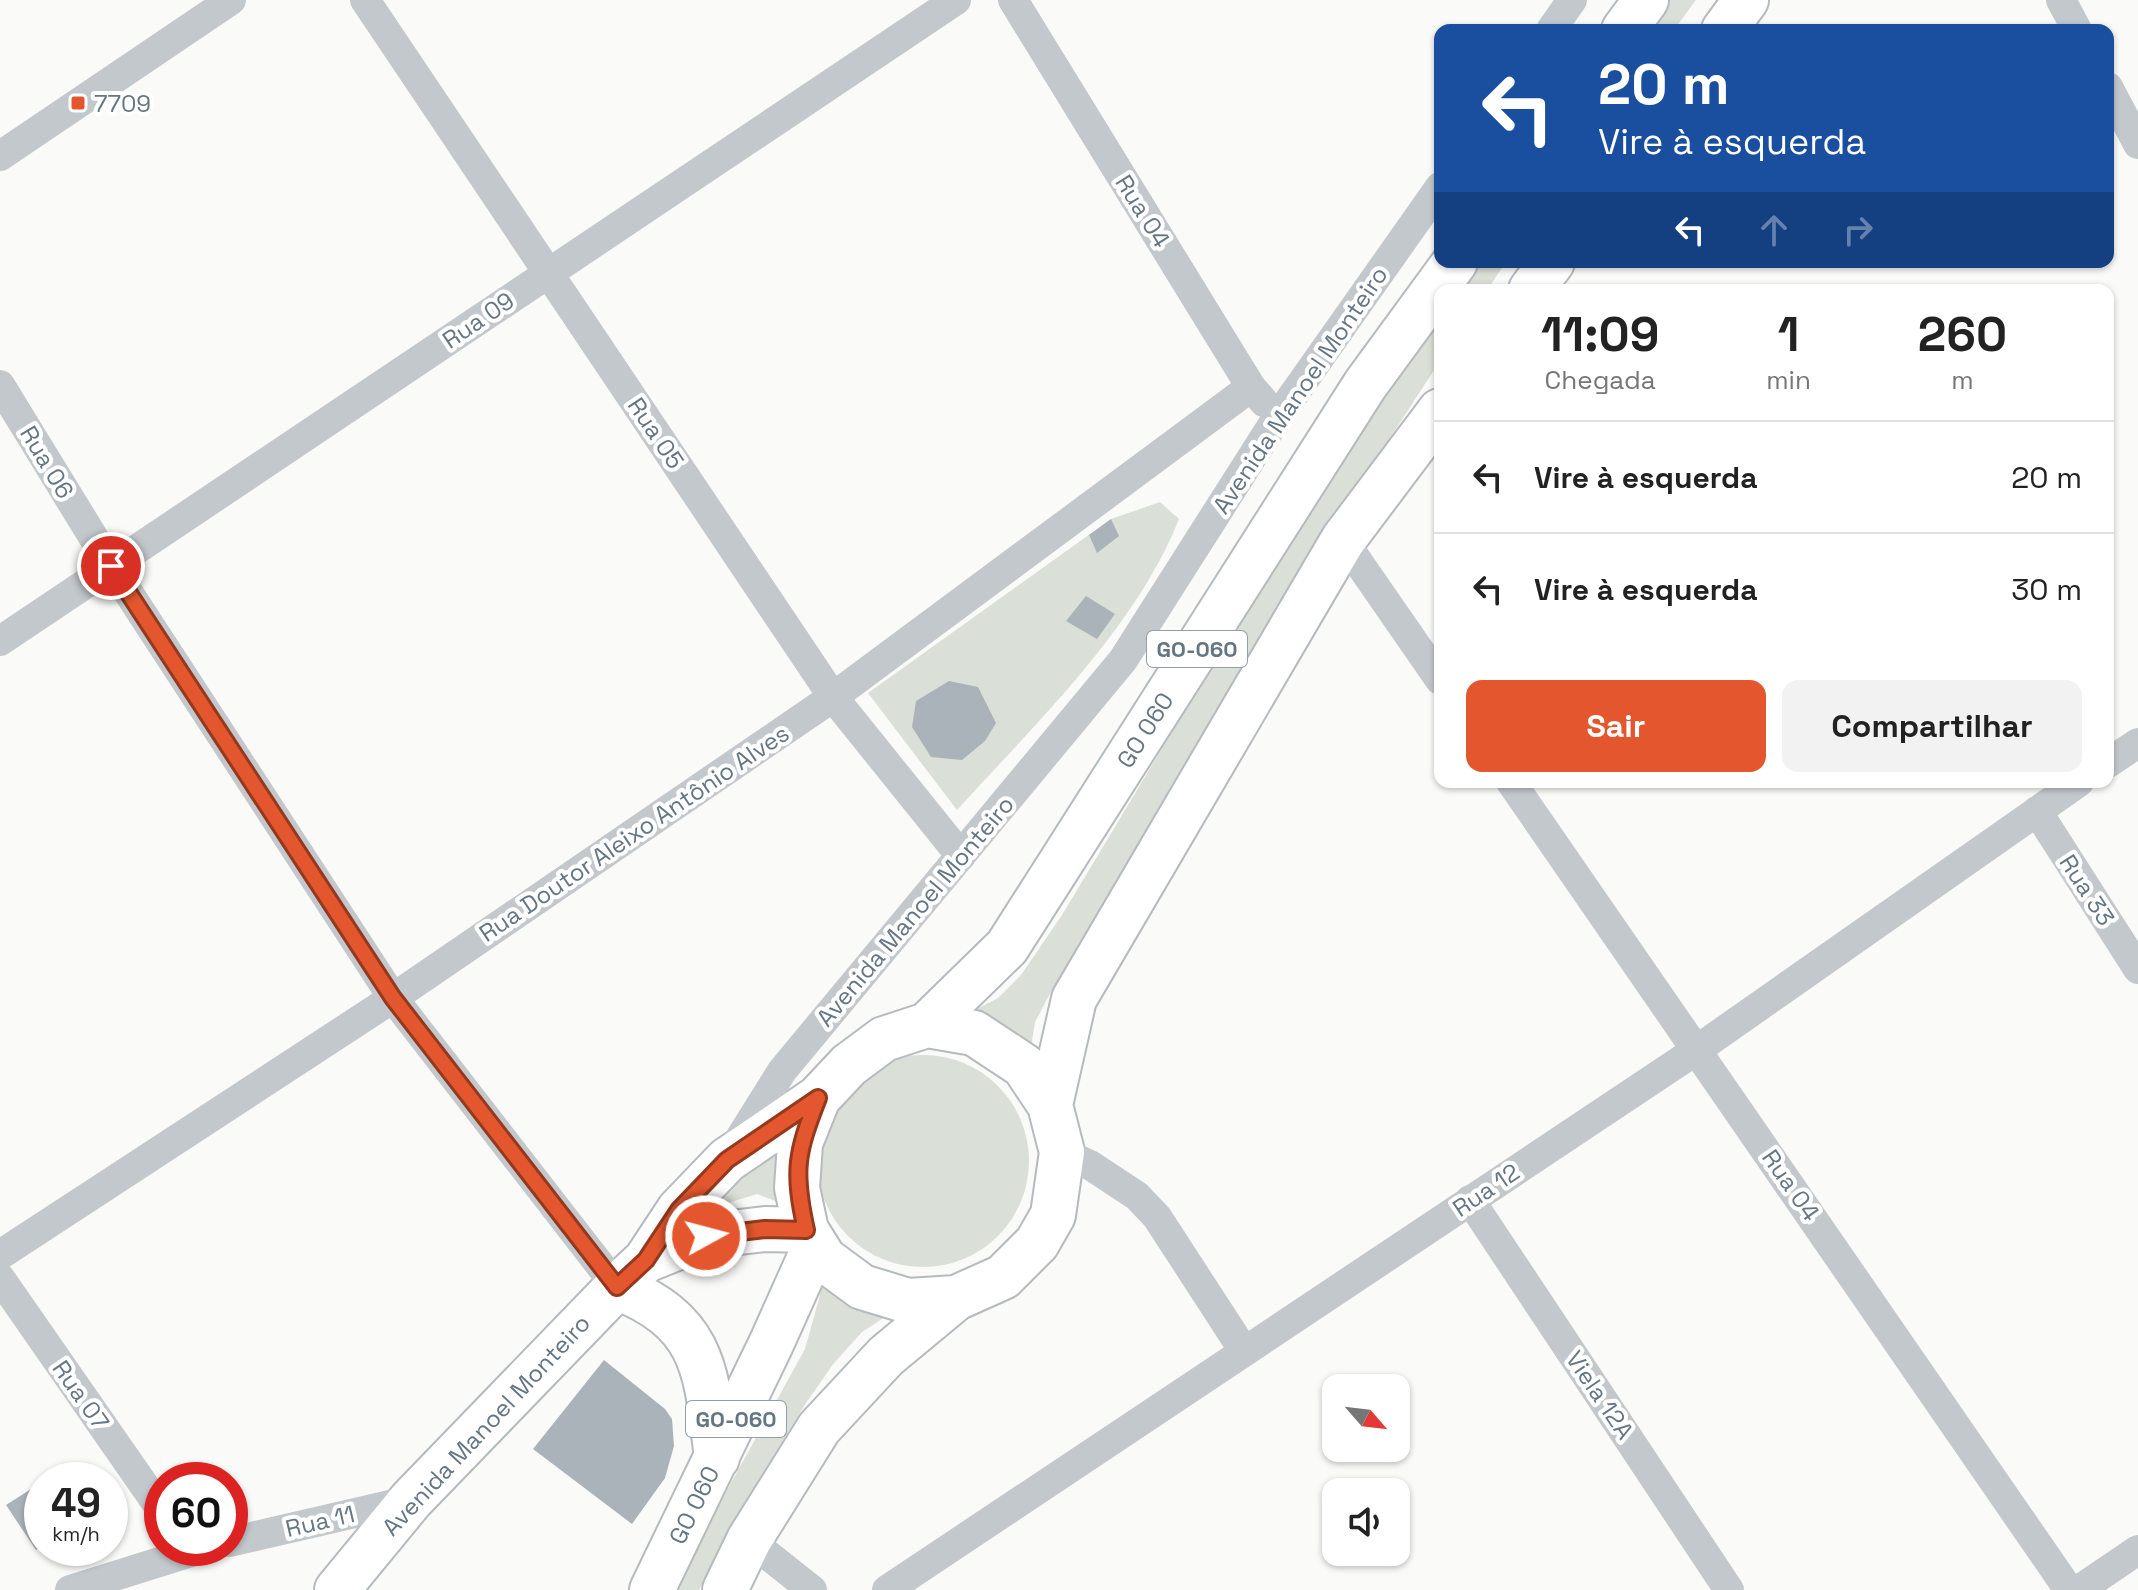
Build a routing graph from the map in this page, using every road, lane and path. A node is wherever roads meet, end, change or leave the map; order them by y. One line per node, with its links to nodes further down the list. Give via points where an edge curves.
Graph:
1 (231, 0): 15 (street)
2 (365, 0): 17 (street, Rua 05)
3 (956, 0): 17 (street, Rua 09)
4 (1013, 0): 20 (street, Rua 04)
5 (1572, 0): 9 (street)
6 (1646, 0): 10 (main road)
7 (1746, 0): 11 (main road)
8 (2061, 0): 12 (street)
9 (1555, 24)
10 (1628, 24)
11 (1728, 24)
12 (2074, 24)
13 (2114, 98): 14 (street)
14 (2138, 144)
15 (0, 156)
16 (1434, 196): 21 (street, Avenida Manoel Monteiro)
17 (548, 273): 24 (street, Rua 09); 27 (street, Rua 05)
18 (1434, 291): 36 (main road, GO 060 / GO-060, via 1365,385 1007,947)
19 (0, 385): 24 (street, Rua 06)
20 (1251, 387): 21 (street, Rua 04); 27 (street, Rua Doutor Aleixo Antônio Alves)
21 (1277, 418): 33 (street, Avenida Manoel Monteiro, via 1123,660)
22 (1434, 419): 23 (main road, GO-060)
23 (1343, 540): 26 (street); 39 (main road, GO-060, via 1074,999)
24 (111, 566): 25 (street, Rua 09); 35 (street, Rua 06)
25 (0, 641)
26 (1434, 671)
27 (833, 697): 33 (street, Rua 05); 35 (street, Rua Doutor Aleixo Antônio Alves)
28 (2138, 743): 29 (street)
29 (2114, 759)
30 (1515, 788): 37 (street, Rua 04)
31 (2070, 788): 32 (street, Rua 12)
32 (2037, 811): 34 (street, Rua 33); 37 (street, Rua 12)
33 (961, 856): 41 (street, Avenida Manoel Monteiro, via 782,1071)
34 (2138, 969)
35 (393, 998): 44 (street, Rua Doutor Aleixo Antônio Alves); 45 (street, Rua 06)
36 (927, 1025): 38 (main road, GO-060, via 884,1039); 39 (main road, GO-060, via 974,1033 1024,1066)
37 (1698, 1049): 42 (street, Rua 12); 63 (street, Rua 04)
38 (818, 1098): 41 (main road); 43 (main road, GO-060, via 800,1143 797,1188)
39 (1050, 1105): 40 (main road, GO-060)
40 (1062, 1152): 47 (main road, GO-060, via 1053,1215 1037,1243 1003,1277); 48 (street, via 1137,1196 1157,1217)
41 (727, 1160): 45 (main road, Avenida Manoel Monteiro, via 679,1210)
42 (1470, 1200): 48 (street, Rua 12); 62 (street, Viela 12A)
43 (811, 1238): 45 (main road, via 765,1229 706,1236); 47 (main road, GO-060, via 824,1259 862,1287 908,1301); 49 (main road, GO 060 / GO-060)
44 (0, 1255)
45 (631, 1273): 49 (main road, via 641,1296 694,1344 705,1373); 51 (main road, Avenida Manoel Monteiro)
46 (0, 1278): 50 (street, Rua 07)
47 (956, 1298): 53 (main road, GO-060, via 886,1356 819,1428)
48 (1244, 1351): 61 (street, Rua 12)
49 (717, 1458): 58 (main road, GO 060 / GO-060)
50 (144, 1485)
51 (411, 1500): 52 (street, Rua 11); 57 (main road, Avenida Manoel Monteiro)
52 (248, 1538)
53 (749, 1540): 59 (main road, GO-060); 60 (street)
54 (2138, 1550): 64 (street)
55 (144, 1566): 56 (street)
56 (70, 1590)
57 (337, 1590)
58 (652, 1590)
59 (725, 1590)
60 (812, 1590)
61 (887, 1590)
62 (1729, 1590)
63 (2069, 1590)
64 (2079, 1590)

